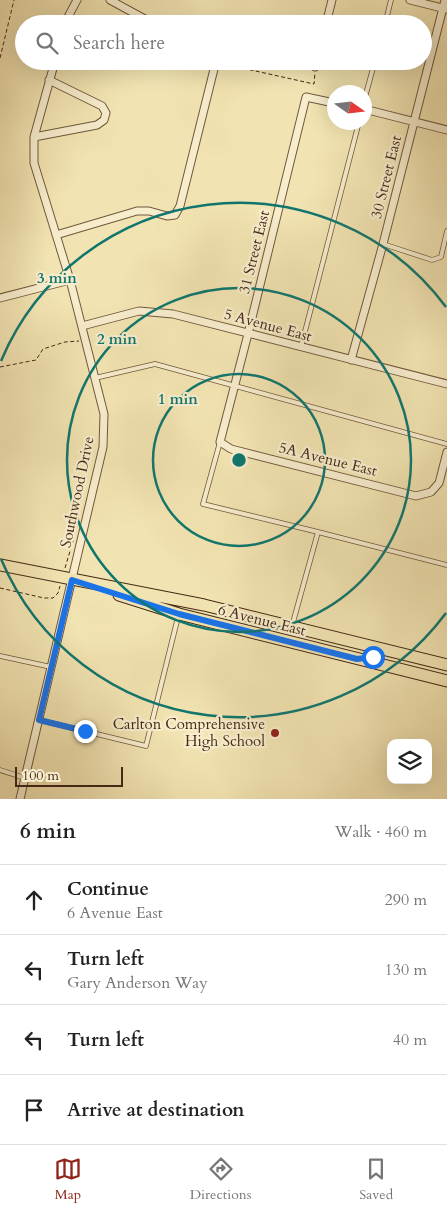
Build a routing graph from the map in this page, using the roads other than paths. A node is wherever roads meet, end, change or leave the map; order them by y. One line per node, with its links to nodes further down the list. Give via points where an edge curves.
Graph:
1 (77, 0): 8 (street)
2 (110, 0): 9 (street)
3 (332, 0): 10 (street)
4 (392, 0): 11 (lane)
5 (410, 0): 7 (street)
6 (445, 0): 7 (street, 30 Street East)
7 (445, 8): 12 (street, 30 Street East)
8 (69, 15)
9 (138, 15)
10 (328, 15)
11 (388, 15)
12 (432, 55)
13 (52, 70): 17 (street, Southwood Drive)
14 (214, 70): 26 (street, via 175,215 137,211)
15 (373, 70): 18 (lane)
16 (428, 70): 21 (street, 30 Street East)
17 (49, 80): 24 (street, Southwood Drive); 24 (street, via 102,106 106,113 104,120 97,125)
18 (368, 85)
19 (327, 102): 31 (street, 31 Street East, via 306,98)
20 (372, 110): 21 (street)
21 (414, 121): 23 (street); 27 (street, 30 Street East)
22 (357, 130): 32 (lane)
23 (447, 130)
24 (34, 137): 26 (street, Southwood Drive, via 34,163)
25 (447, 231): 27 (lane, via 441,257 432,260)
26 (56, 235): 28 (street, Southwood Drive)
27 (383, 244): 33 (street, 30 Street East)
28 (70, 280): 29 (street); 30 (street, Southwood Drive)
29 (0, 298)
30 (82, 326): 31 (street, 5 Avenue East, via 139,311 173,314); 34 (street, Southwood Drive)
31 (248, 334): 32 (street, 5 Avenue East); 36 (street, 31 Street East)
32 (301, 348): 33 (street, 5 Avenue East)
33 (351, 360): 35 (street, 5 Avenue East)
34 (95, 378): 36 (lane, via 154,364); 43 (street, Southwood Drive, via 104,414 103,447)
35 (447, 384)
36 (234, 387): 37 (street, 31 Street East); 38 (lane)
37 (220, 442): 39 (street, 5A Avenue East, via 231,449 416,496 431,492 439,483); 40 (lane, via 203,504)
38 (447, 444)
39 (447, 452)
40 (318, 532): 42 (lane); 47 (lane)
41 (0, 565): 43 (main road, 6 Avenue East)
42 (447, 565)
43 (68, 578): 44 (main road, 6 Avenue East); 45 (main road, 6 Avenue East); 54 (street, Southwood Drive)
44 (204, 605): 46 (lane, via 194,609); 47 (main road, 6 Avenue East)
45 (179, 614): 46 (main road, 6 Avenue East); 56 (lane, via 146,746)
46 (196, 618): 52 (main road, 6 Avenue East)
47 (292, 626): 48 (main road, 6 Avenue East)
48 (365, 644): 49 (lane); 53 (main road, 6 Avenue East)
49 (376, 651)
50 (0, 656): 54 (lane)
51 (373, 657): 52 (lane)
52 (357, 659): 55 (main road, 6 Avenue East)
53 (447, 665)
54 (52, 667): 56 (street, Southwood Drive)
55 (447, 681)
56 (39, 720): 58 (street, Southwood Drive)
57 (0, 770): 58 (lane)
58 (25, 778): 59 (street, Southwood Drive)
59 (20, 799)

